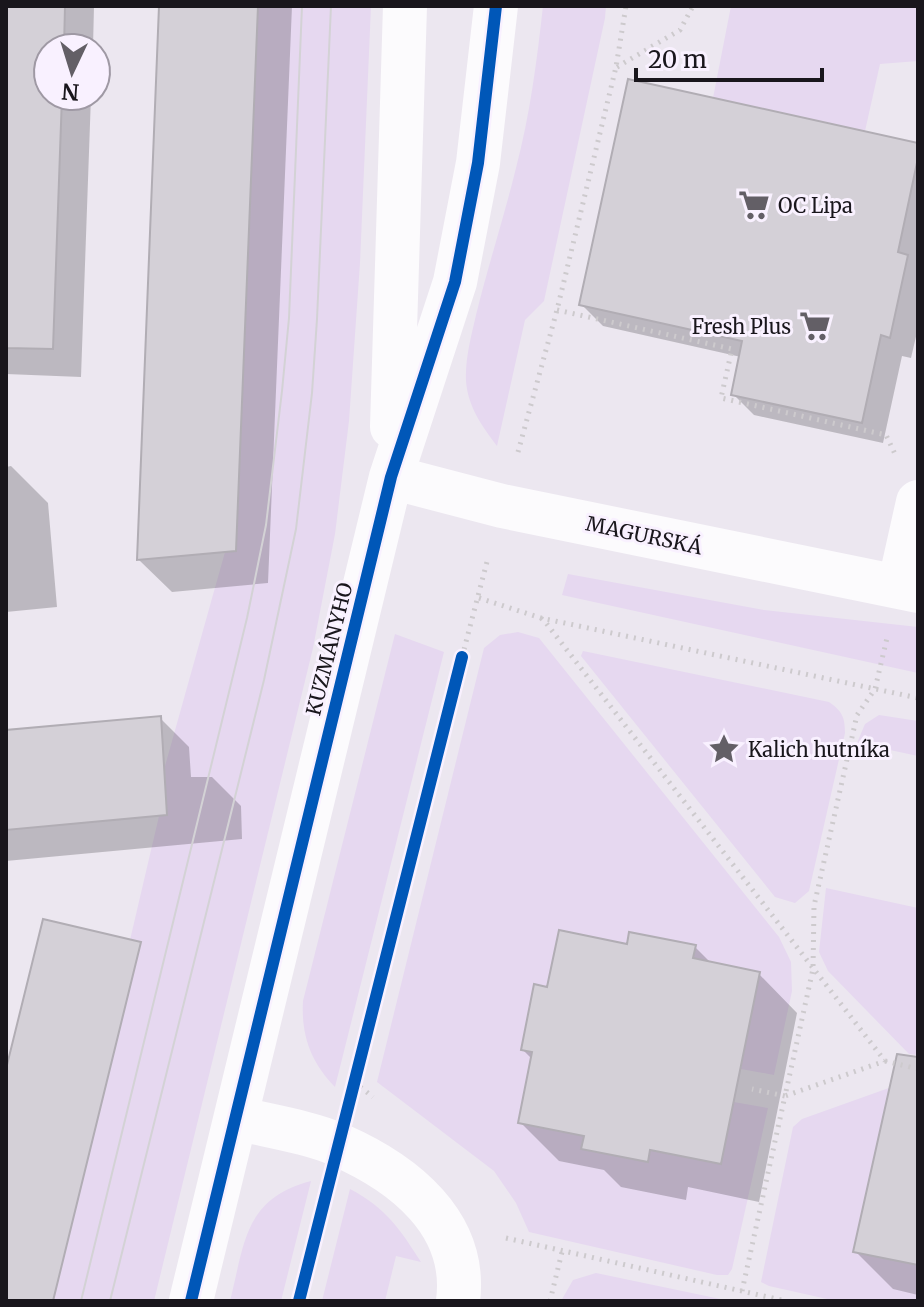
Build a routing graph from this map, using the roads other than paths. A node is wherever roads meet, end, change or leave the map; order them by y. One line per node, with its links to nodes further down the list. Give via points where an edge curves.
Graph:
1 (405, 6): 3 (street, KUZMÁNYHO)
2 (496, 6): 3 (street, KUZMÁNYHO, via 480,149 455,282)
3 (391, 477): 5 (street, MAGURSKÁ, via 502,506); 6 (street, KUZMÁNYHO)
4 (918, 502): 5 (street, MAGURSKÁ)
5 (908, 589)
6 (236, 1118): 7 (street, KUZMÁNYHO); 8 (street, via 338,1145 397,1178 445,1227 456,1255)
7 (191, 1301)
8 (458, 1301)

